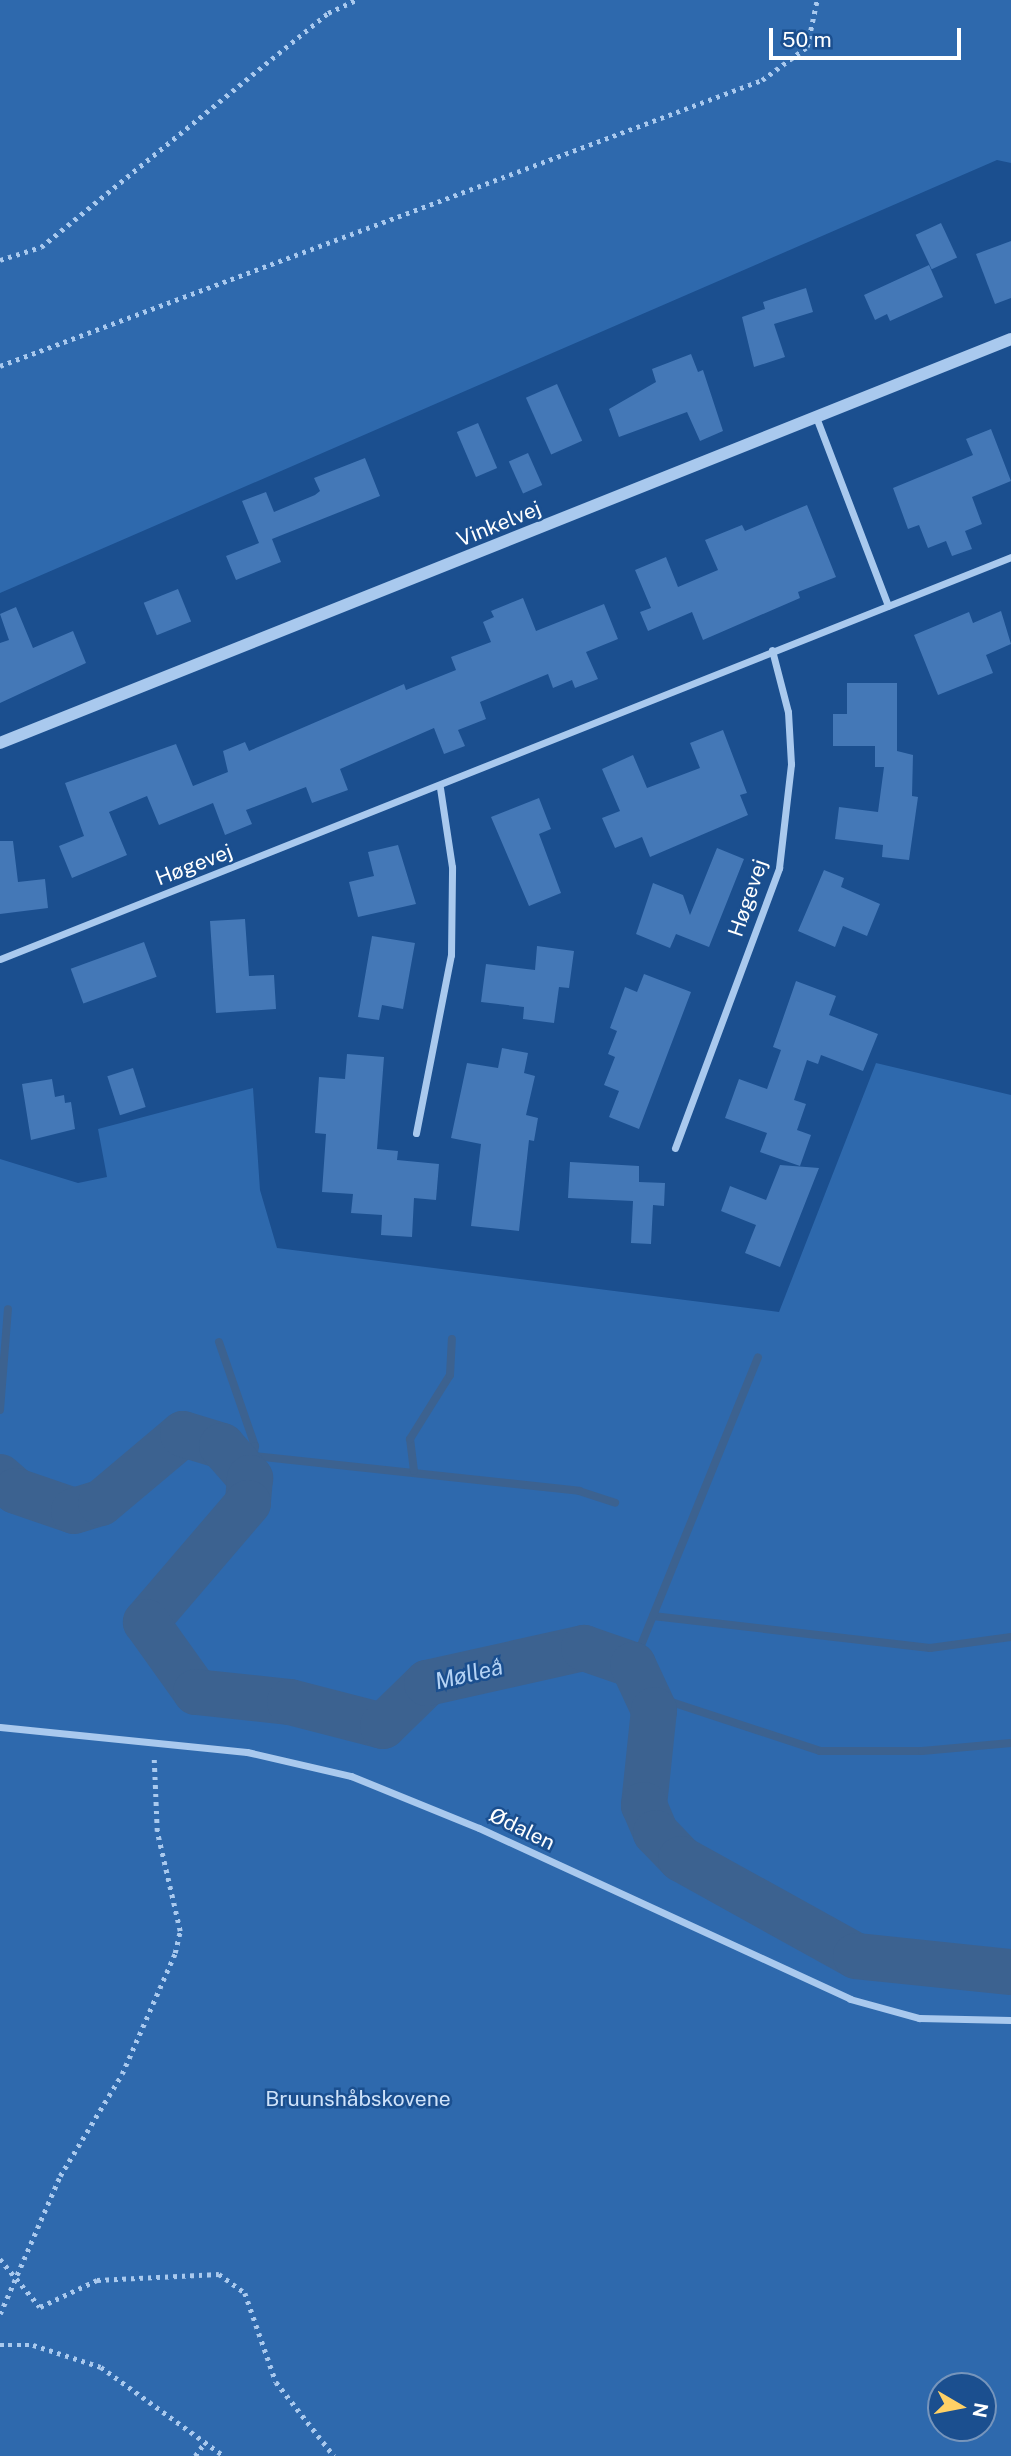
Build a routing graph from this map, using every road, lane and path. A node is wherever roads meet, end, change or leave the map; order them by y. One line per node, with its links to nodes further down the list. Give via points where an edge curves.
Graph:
1 (356, 0): 3 (path, via 328,13 41,247)
2 (817, 0): 5 (path, via 807,47 762,80)
3 (0, 260)
4 (1011, 339): 6 (street, Vinkelvej)
5 (0, 366)
6 (816, 417): 8 (street); 10 (street, Vinkelvej)
7 (1011, 558): 8 (street, Høgevej)
8 (888, 606): 9 (street, Høgevej)
9 (772, 649): 11 (street, Høgevej); 14 (street, Høgevej, via 788,712 791,764 779,868)
10 (0, 743)
11 (440, 788): 12 (street, Høgevej); 13 (street, via 452,867 451,955)
12 (0, 959)
13 (415, 1133)
14 (675, 1148)
15 (0, 1727): 16 (street, Ødalen)
16 (153, 1743): 17 (street, Ødalen, via 247,1752 351,1776 479,1828 850,1999 919,2018); 19 (path, via 157,1830 180,1931 176,1953 122,2074 60,2176)
17 (1011, 2021)
18 (0, 2259): 19 (path)
19 (15, 2281): 20 (path); 25 (path, via 40,2307 97,2280 219,2274 245,2293 276,2382)
20 (0, 2314)
21 (0, 2345): 22 (path, via 33,2345 101,2367)
22 (204, 2445): 23 (path); 24 (path)
23 (195, 2456)
24 (224, 2456)
25 (334, 2456)

